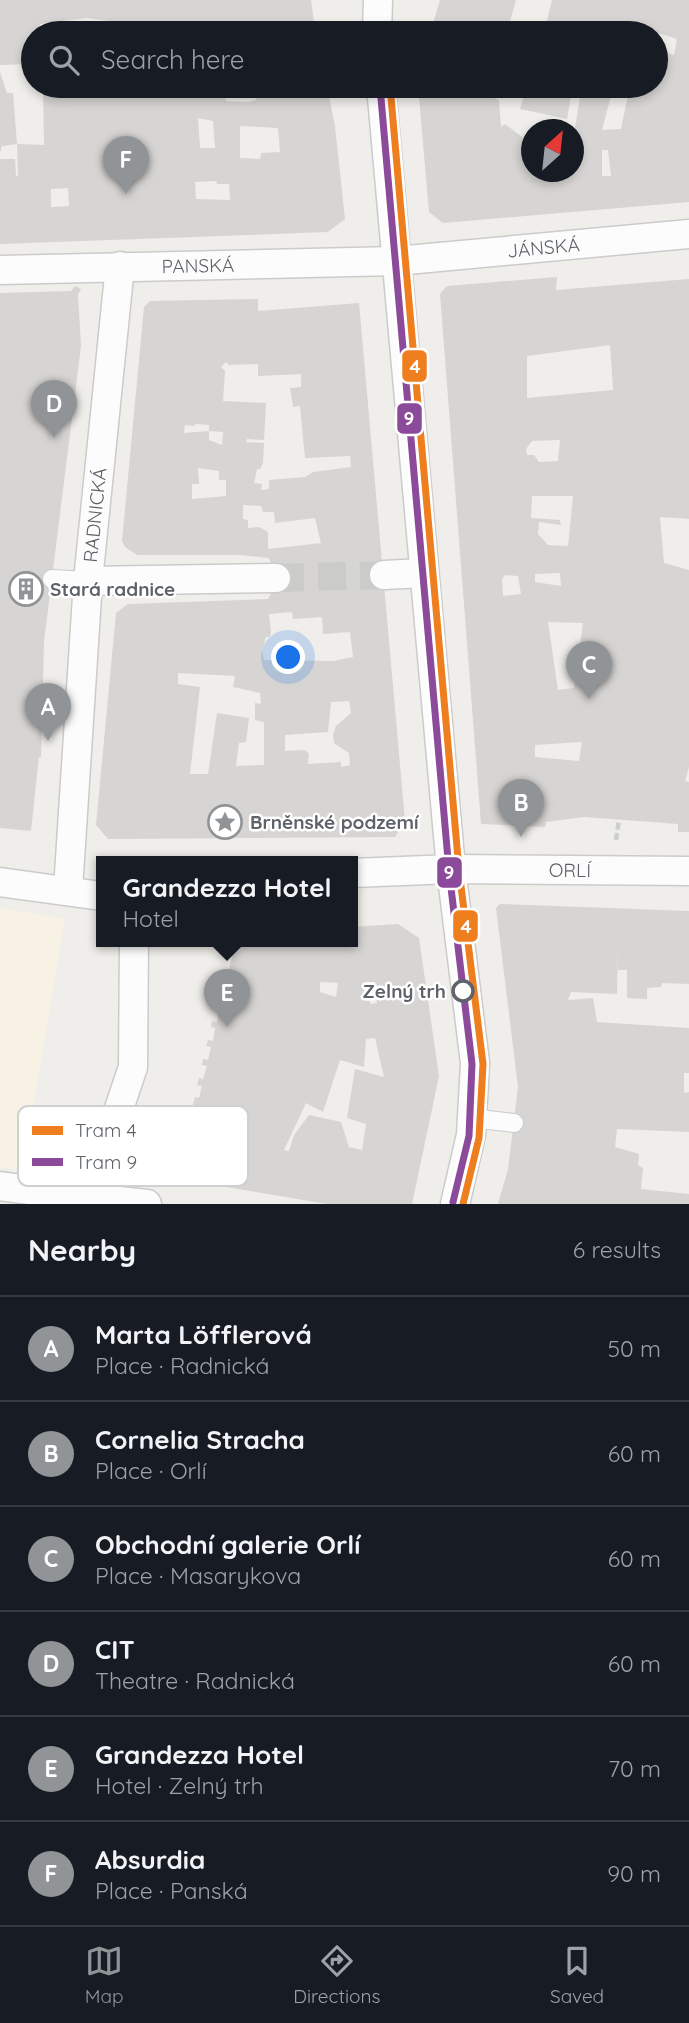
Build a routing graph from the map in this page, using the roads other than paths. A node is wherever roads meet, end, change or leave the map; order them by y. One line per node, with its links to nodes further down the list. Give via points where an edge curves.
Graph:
1 (371, 0): 3 (street)
2 (388, 0): 3 (street)
3 (377, 20)
4 (382, 98): 6 (street)
5 (689, 234): 6 (street, JÁNSKÁ)
6 (396, 261): 7 (street, PANSKÁ); 9 (street)
7 (120, 266): 8 (street, PANSKÁ); 13 (street, RADNICKÁ)
8 (0, 270)
9 (424, 573): 10 (street); 14 (street)
10 (384, 575)
11 (276, 578): 13 (street)
12 (52, 579): 13 (lane)
13 (88, 581): 18 (street, RADNICKÁ)
14 (451, 869): 15 (street, ORLÍ); 16 (street); 22 (street, via 475,1063)
15 (689, 871)
16 (358, 873)
17 (0, 882): 18 (street)
18 (68, 890): 19 (street)
19 (96, 895)
20 (134, 947): 21 (street, via 132,1067)
21 (119, 1106)
22 (471, 1118): 23 (lane); 28 (street)
23 (514, 1123)
24 (0, 1186): 26 (street)
25 (93, 1186): 26 (street)
26 (89, 1198): 27 (street)
27 (147, 1204)
28 (454, 1204)

